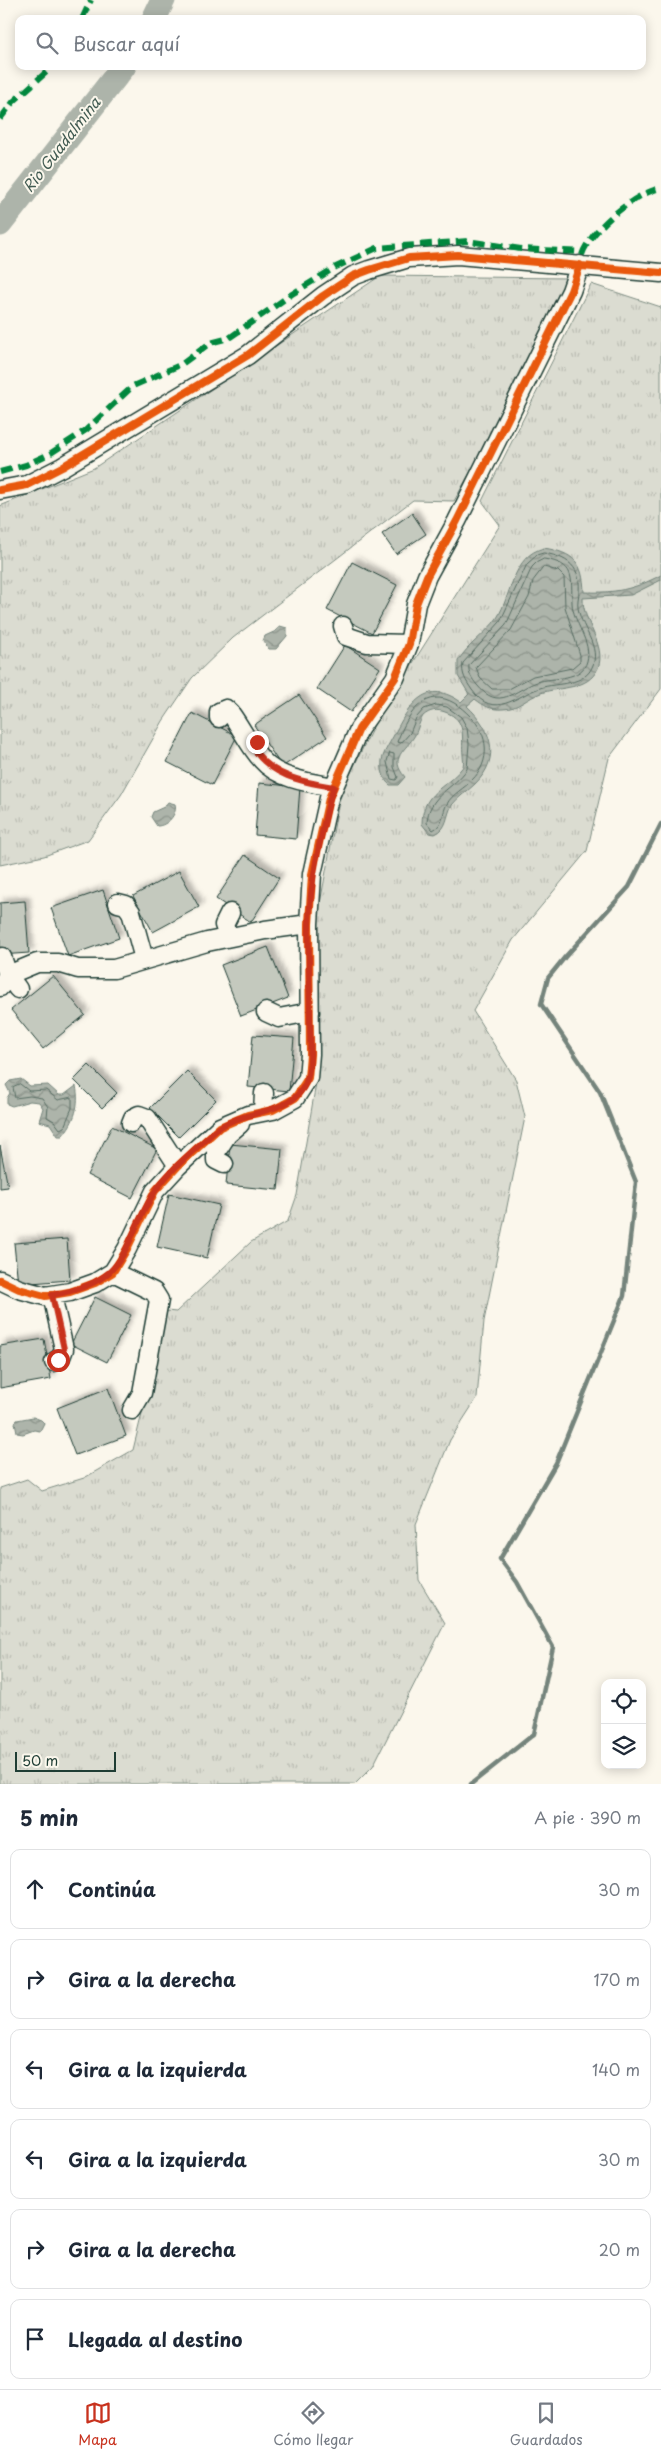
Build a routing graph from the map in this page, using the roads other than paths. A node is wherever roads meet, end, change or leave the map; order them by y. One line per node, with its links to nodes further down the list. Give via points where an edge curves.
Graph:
1 (580, 265): 2 (street); 3 (street, via 458,255 433,256 409,258 353,276 248,355 62,467 27,485); 5 (street, via 571,291 427,576 416,604)
2 (661, 272)
3 (0, 490)
4 (343, 626): 5 (street, via 346,636 359,643)
5 (409, 644): 7 (street, via 395,678 359,729)
6 (219, 718): 7 (street, via 219,712 226,709 255,744 262,761 275,776)
7 (334, 787): 10 (street, via 312,874)
8 (128, 908): 12 (street)
9 (230, 913): 11 (street, via 224,924)
10 (309, 924): 11 (street); 15 (street)
11 (228, 937): 12 (street)
12 (144, 960): 13 (street, via 114,969 78,969 58,963 37,963)
13 (6, 976)
14 (266, 1012): 15 (street, via 279,1018)
15 (310, 1012): 17 (street, via 308,1078 295,1098 273,1110)
16 (264, 1093): 17 (street)
17 (255, 1113): 19 (street, via 227,1135 216,1152 216,1160); 20 (street, via 220,1127)
18 (131, 1123): 20 (street, via 142,1115 154,1123)
19 (224, 1164)
20 (178, 1166): 21 (street, via 155,1191 146,1224)
21 (113, 1272): 23 (street, via 95,1283); 25 (street, via 154,1292 159,1300 142,1393)
22 (0, 1280): 23 (street, via 19,1289)
23 (52, 1295): 24 (street, via 64,1349)
24 (54, 1362)
25 (132, 1410)

